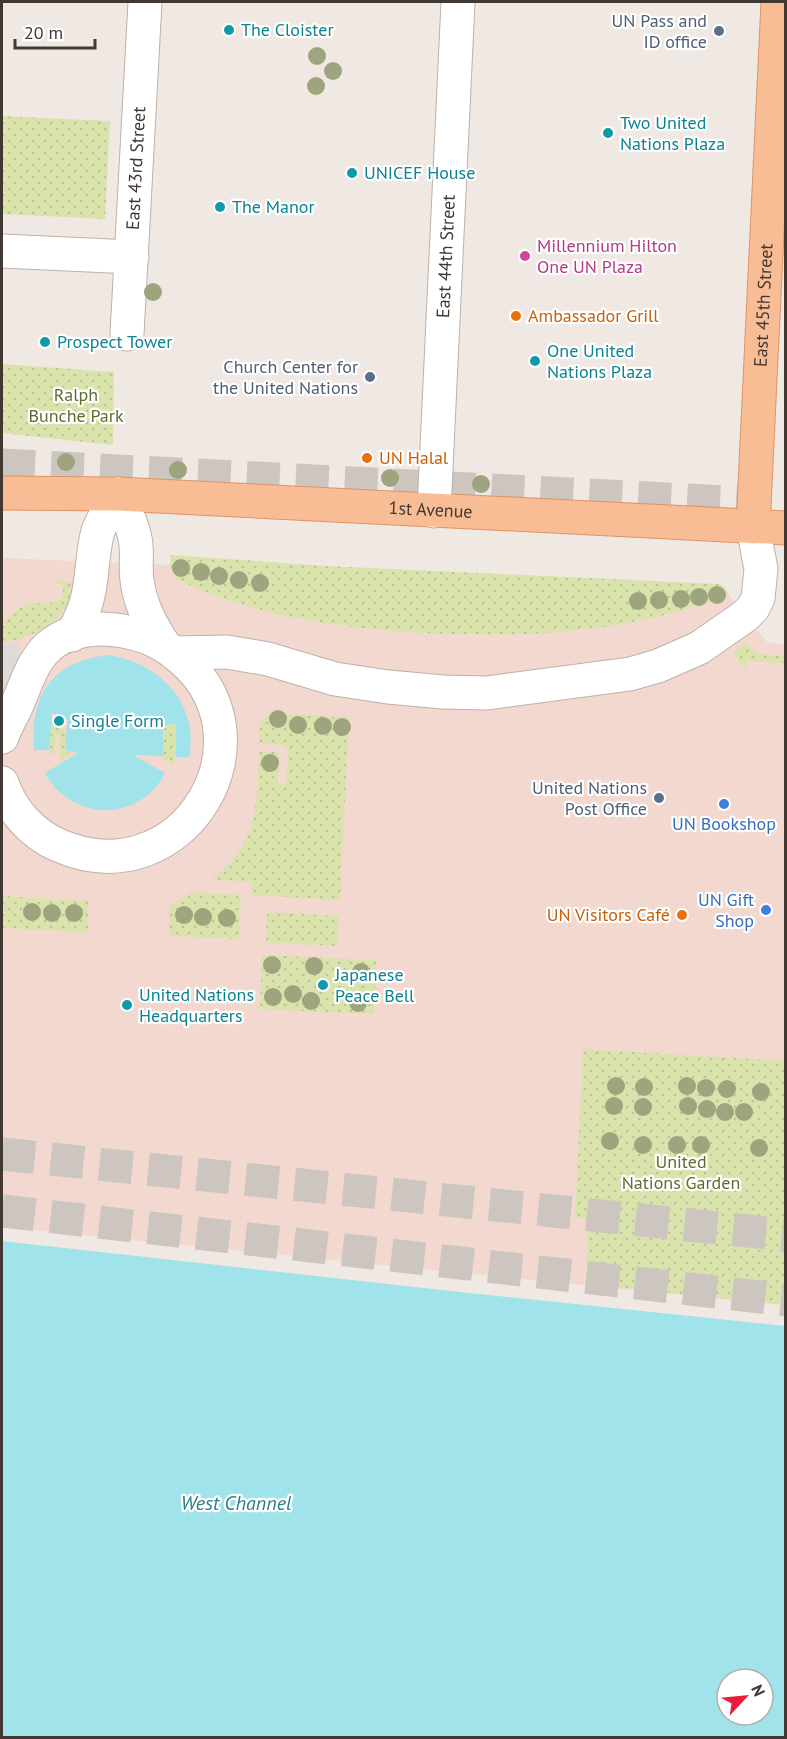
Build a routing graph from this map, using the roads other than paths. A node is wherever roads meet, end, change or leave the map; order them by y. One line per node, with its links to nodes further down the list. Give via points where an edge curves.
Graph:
1 (145, 2): 5 (street, East 43rd Street)
2 (458, 2): 11 (street, East 44th Street)
3 (778, 2): 12 (main road, East 45th Street)
4 (2, 251): 5 (street)
5 (132, 256): 6 (street, East 43rd Street)
6 (127, 334)
7 (2, 471): 8 (main road, 1st Avenue, via 44,477)
8 (76, 493): 9 (main road, 1st Avenue); 10 (main road, 1st Avenue)
9 (2, 494)
10 (118, 494): 11 (main road, 1st Avenue); 14 (street, via 99,529 88,596); 15 (street, via 135,536 142,604 151,625)
11 (434, 511): 12 (main road, 1st Avenue)
12 (753, 527): 13 (main road, 1st Avenue); 15 (street, East 45th Street, via 761,569 758,598 746,616 681,657 606,678 487,693 399,688 335,679 268,659 227,652)
13 (786, 528)
14 (72, 635): 15 (street, via 117,630 149,637); 16 (street, via 54,643 34,665)
15 (169, 649): 17 (street, via 201,679 210,695 221,746 217,772 205,801 179,832 148,850 131,854 99,856 70,850 52,843 24,821)
16 (2, 737)
17 (2, 783)

